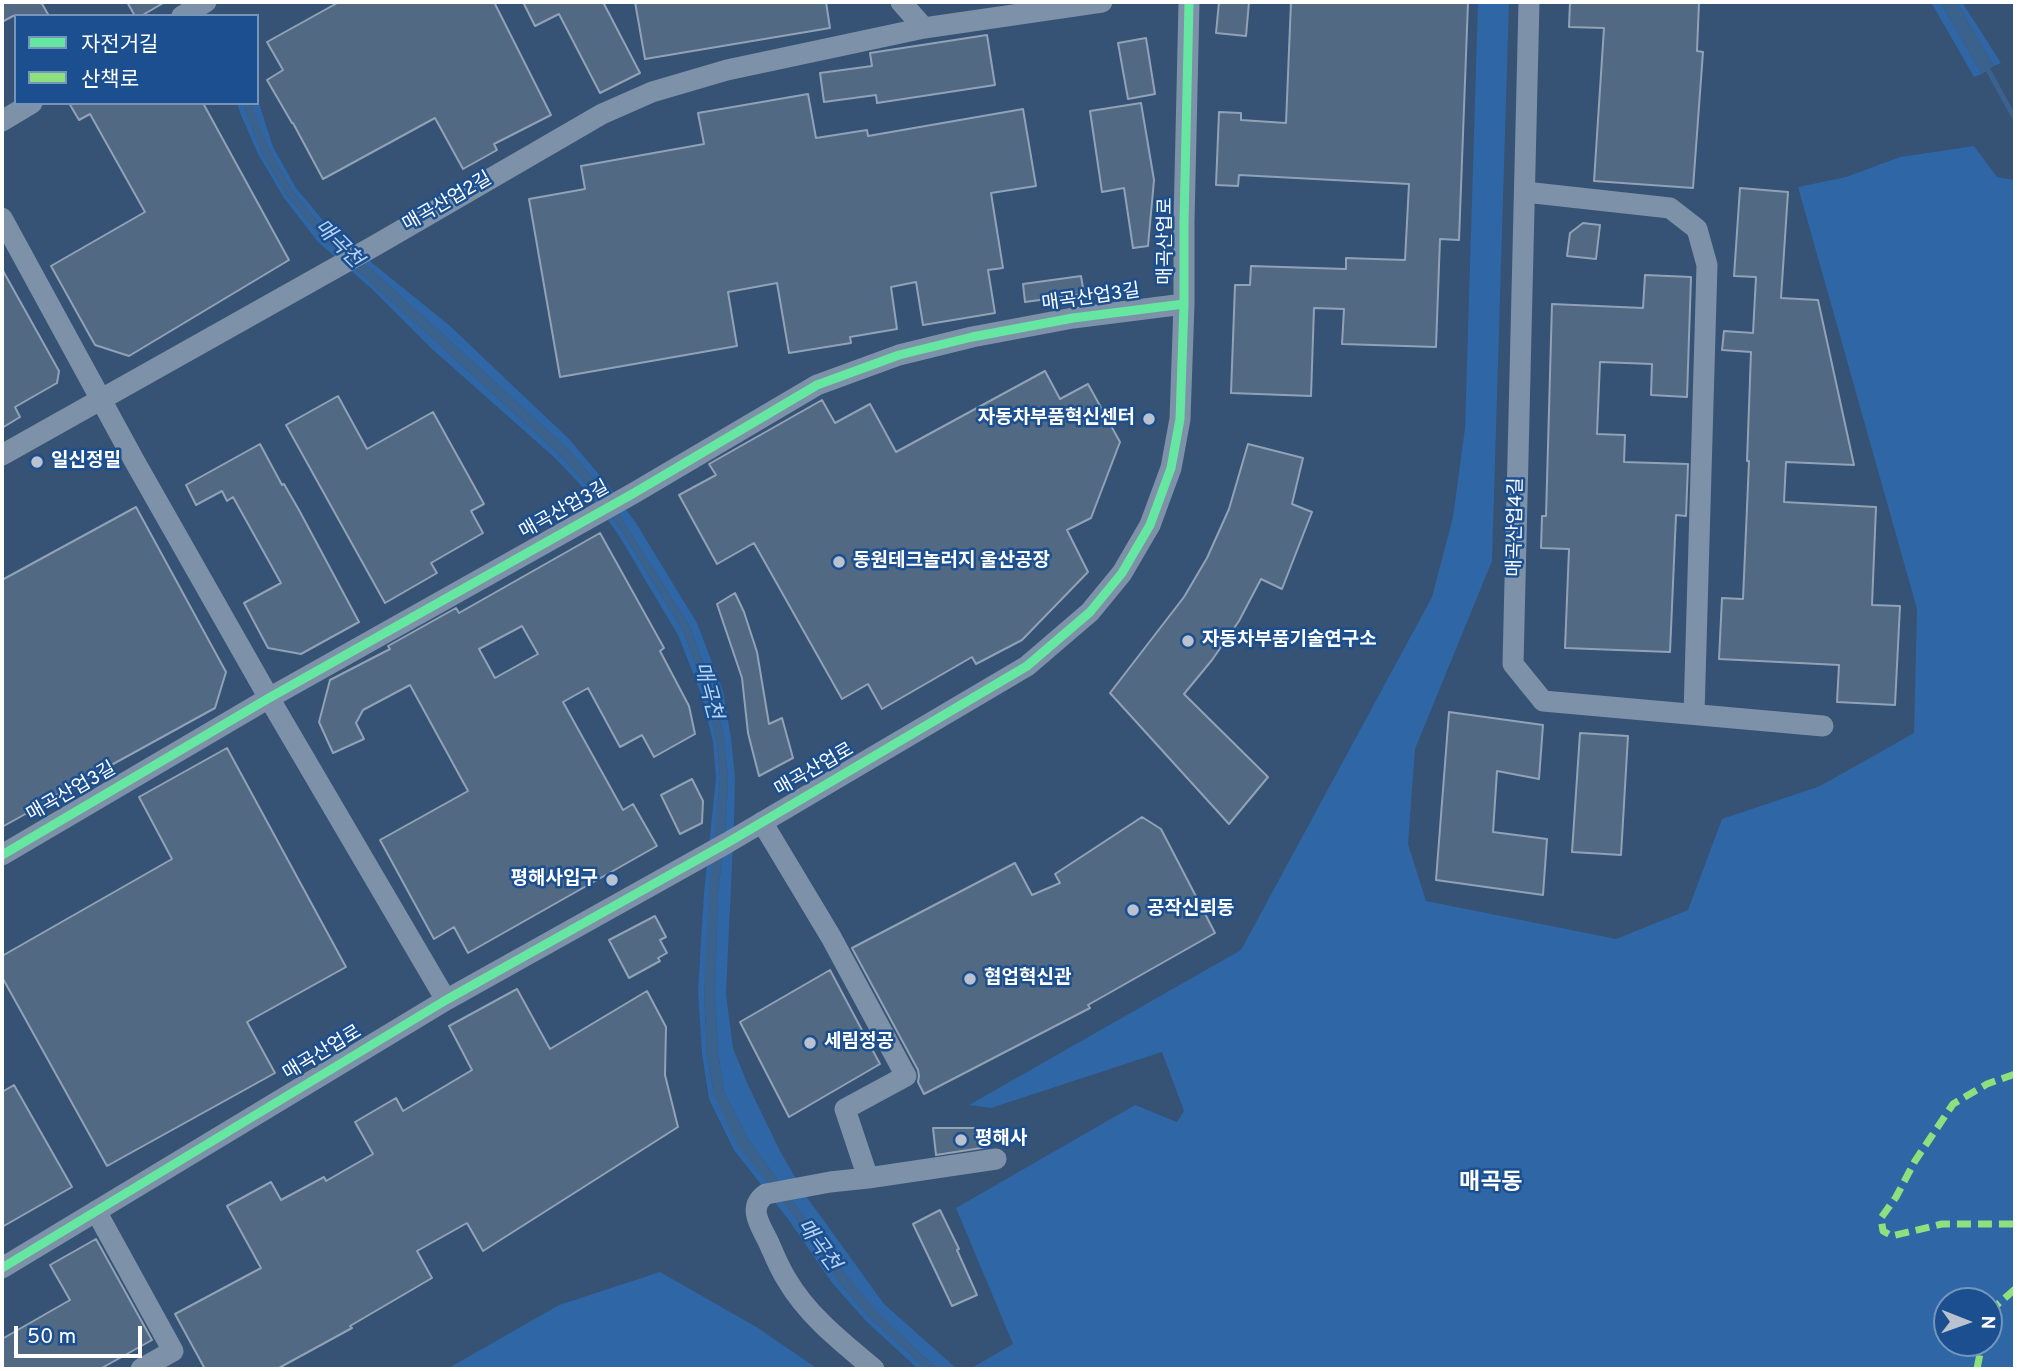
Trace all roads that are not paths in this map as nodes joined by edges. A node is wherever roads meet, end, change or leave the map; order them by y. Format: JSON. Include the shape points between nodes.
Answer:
{"nodes":[{"id":1,"x":206,"y":2,"type":"edge"},
{"id":2,"x":901,"y":2,"type":"edge"},
{"id":3,"x":1102,"y":2,"type":"edge"},
{"id":4,"x":1189,"y":2,"type":"edge"},
{"id":5,"x":1530,"y":2,"type":"edge"},
{"id":6,"x":185,"y":14,"type":"edge"},
{"id":7,"x":924,"y":28,"type":"junction"},
{"id":8,"x":29,"y":105,"type":"edge"},
{"id":9,"x":2,"y":121,"type":"edge"},
{"id":10,"x":1525,"y":192,"type":"junction"},
{"id":11,"x":2,"y":218,"type":"edge"},
{"id":12,"x":1185,"y":304,"type":"junction"},
{"id":13,"x":101,"y":399,"type":"junction"},
{"id":14,"x":2,"y":455,"type":"edge"},
{"id":15,"x":269,"y":698,"type":"junction"},
{"id":16,"x":1693,"y":714,"type":"junction"},
{"id":17,"x":1823,"y":726,"type":"dead end"},
{"id":18,"x":762,"y":822,"type":"junction"},
{"id":19,"x":2,"y":855,"type":"edge"},
{"id":20,"x":446,"y":1000,"type":"junction"},
{"id":21,"x":996,"y":1159,"type":"dead end"},
{"id":22,"x":868,"y":1178,"type":"junction"},
{"id":23,"x":96,"y":1211,"type":"junction"},
{"id":24,"x":2,"y":1268,"type":"edge"},
{"id":25,"x":141,"y":1369,"type":"edge"},
{"id":26,"x":874,"y":1369,"type":"edge"}],
"edges":[{"from":1,"to":6,"type":"street"},
{"from":2,"to":7,"type":"street"},
{"from":3,"to":7,"type":"street","name":"매곡산업2길"},
{"from":4,"to":12,"type":"street","name":"매곡산업로"},
{"from":5,"to":10,"type":"street","name":"매곡산업4길"},
{"from":7,"to":13,"type":"street","name":"매곡산업2길","via":[[727,71],[652,92],[602,114]]},
{"from":8,"to":9,"type":"street"},
{"from":10,"to":16,"type":"street","via":[[1670,208],[1697,229],[1707,265]]},
{"from":10,"to":16,"type":"street","name":"매곡산업4길","via":[[1513,664],[1543,701]]},
{"from":11,"to":13,"type":"street"},
{"from":12,"to":15,"type":"street","name":"매곡산업3길","via":[[1073,318],[940,344],[817,385]]},
{"from":12,"to":18,"type":"street","name":"매곡산업로","via":[[1180,419],[1171,468],[1150,525],[1122,573],[1090,612],[1027,666]]},
{"from":13,"to":14,"type":"street","name":"매곡산업2길"},
{"from":13,"to":15,"type":"street"},
{"from":15,"to":19,"type":"street","name":"매곡산업3길"},
{"from":15,"to":20,"type":"street"},
{"from":16,"to":17,"type":"street","name":"매곡산업4길"},
{"from":18,"to":20,"type":"street","name":"매곡산업로"},
{"from":18,"to":22,"type":"street","via":[[906,1076],[845,1109]]},
{"from":20,"to":23,"type":"street","name":"매곡산업로"},
{"from":21,"to":22,"type":"street"},
{"from":22,"to":26,"type":"street","via":[[766,1194],[755,1206],[787,1280],[820,1321]]},
{"from":23,"to":24,"type":"street","name":"매곡산업로"},
{"from":23,"to":25,"type":"street","via":[[173,1351]]}]}
